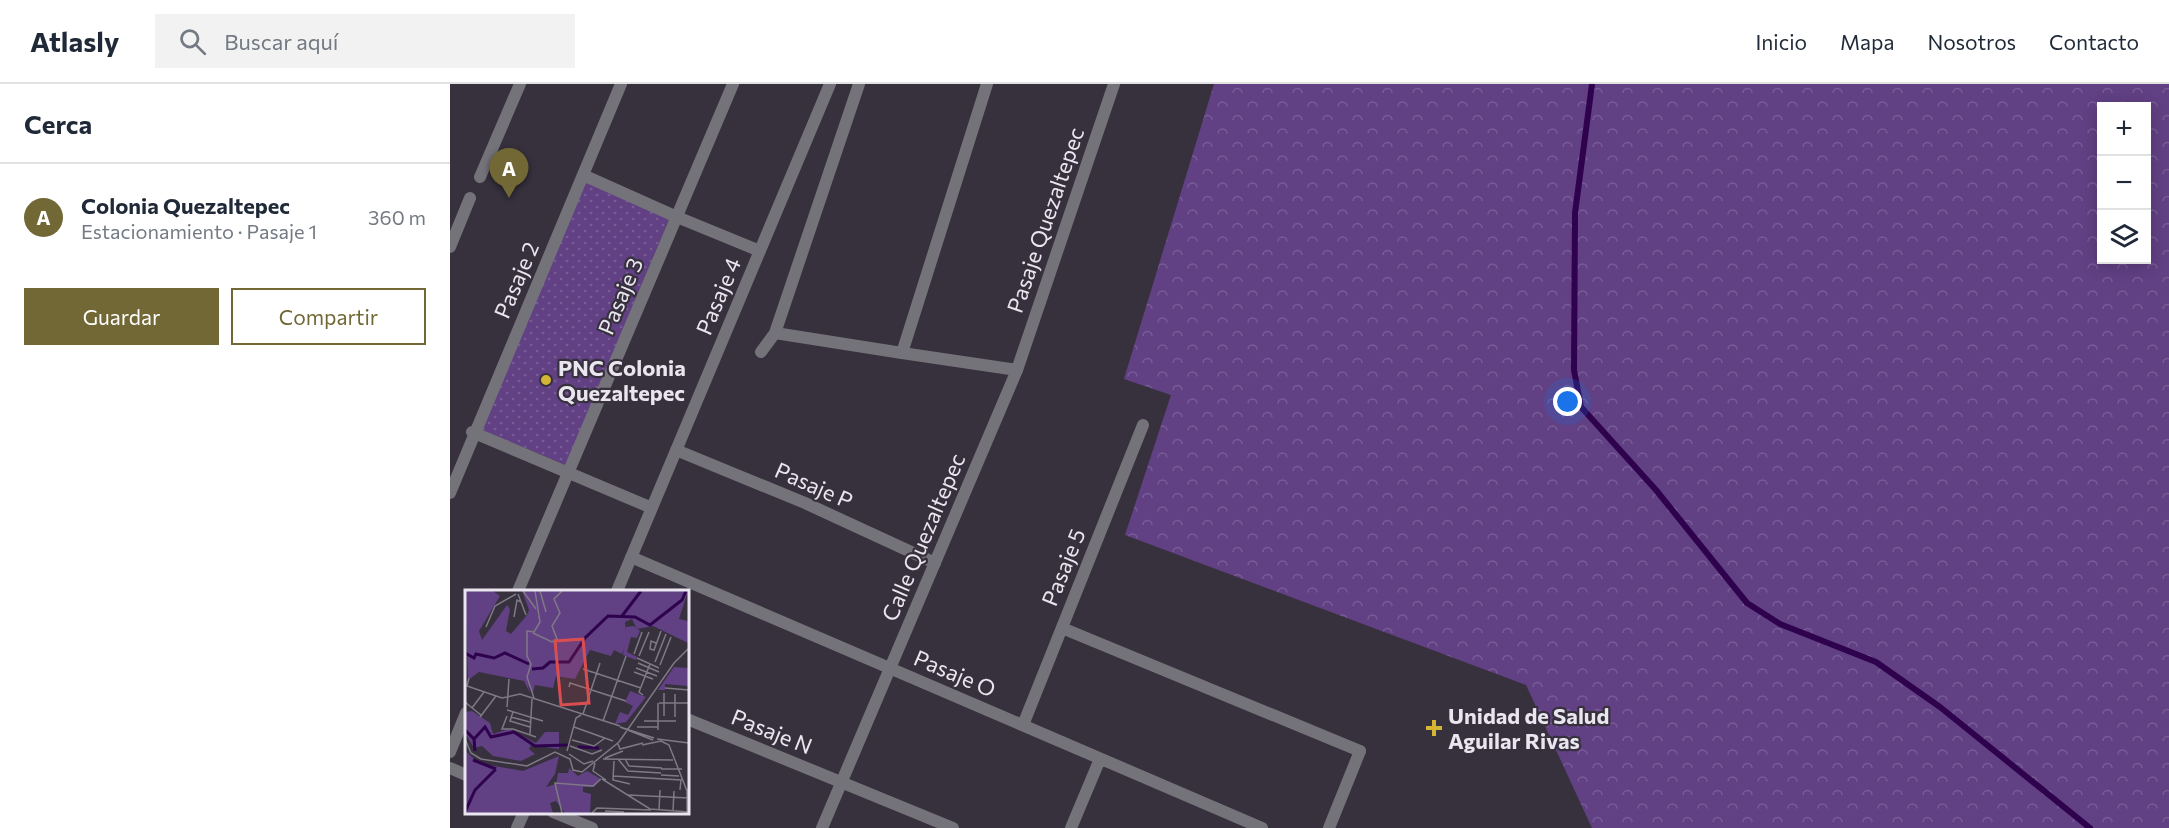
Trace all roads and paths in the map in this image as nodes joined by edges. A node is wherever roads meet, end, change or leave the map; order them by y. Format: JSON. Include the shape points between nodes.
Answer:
{"nodes":[{"id":1,"x":520,"y":84,"type":"edge"},
{"id":2,"x":621,"y":84,"type":"edge"},
{"id":3,"x":733,"y":84,"type":"edge"},
{"id":4,"x":830,"y":84,"type":"edge"},
{"id":5,"x":859,"y":84,"type":"edge"},
{"id":6,"x":987,"y":84,"type":"edge"},
{"id":7,"x":1113,"y":84,"type":"edge"},
{"id":8,"x":583,"y":175,"type":"junction"},
{"id":9,"x":480,"y":177,"type":"dead end"},
{"id":10,"x":470,"y":198,"type":"dead end"},
{"id":11,"x":677,"y":217,"type":"junction"},
{"id":12,"x":450,"y":247,"type":"edge"},
{"id":13,"x":760,"y":251,"type":"junction"},
{"id":14,"x":775,"y":333,"type":"junction"},
{"id":15,"x":761,"y":352,"type":"dead end"},
{"id":16,"x":902,"y":353,"type":"junction"},
{"id":17,"x":1017,"y":370,"type":"junction"},
{"id":18,"x":1143,"y":425,"type":"dead end"},
{"id":19,"x":473,"y":433,"type":"junction"},
{"id":20,"x":676,"y":450,"type":"junction"},
{"id":21,"x":568,"y":473,"type":"junction"},
{"id":22,"x":450,"y":493,"type":"edge"},
{"id":23,"x":651,"y":508,"type":"junction"},
{"id":24,"x":631,"y":557,"type":"junction"},
{"id":25,"x":935,"y":563,"type":"junction"},
{"id":26,"x":518,"y":590,"type":"edge"},
{"id":27,"x":617,"y":590,"type":"edge"},
{"id":28,"x":1062,"y":628,"type":"junction"},
{"id":29,"x":890,"y":668,"type":"junction"},
{"id":30,"x":465,"y":715,"type":"edge"},
{"id":31,"x":688,"y":719,"type":"edge"},
{"id":32,"x":1023,"y":725,"type":"junction"},
{"id":33,"x":450,"y":752,"type":"edge"},
{"id":34,"x":1100,"y":759,"type":"junction"},
{"id":35,"x":450,"y":768,"type":"edge"},
{"id":36,"x":465,"y":775,"type":"edge"},
{"id":37,"x":842,"y":782,"type":"junction"},
{"id":38,"x":524,"y":813,"type":"edge"},
{"id":39,"x":555,"y":813,"type":"edge"},
{"id":40,"x":517,"y":828,"type":"edge"},
{"id":41,"x":592,"y":828,"type":"edge"},
{"id":42,"x":822,"y":828,"type":"edge"},
{"id":43,"x":953,"y":828,"type":"edge"},
{"id":44,"x":1071,"y":828,"type":"edge"},
{"id":45,"x":1262,"y":828,"type":"edge"},
{"id":46,"x":1329,"y":828,"type":"edge"}],
"edges":[{"from":1,"to":9,"type":"street"},
{"from":2,"to":8,"type":"street","name":"Pasaje 2"},
{"from":3,"to":11,"type":"street","name":"Pasaje 3"},
{"from":4,"to":13,"type":"street","name":"Pasaje 4"},
{"from":5,"to":14,"type":"street"},
{"from":6,"to":16,"type":"street"},
{"from":7,"to":17,"type":"street","name":"Pasaje Quezaltepec"},
{"from":8,"to":11,"type":"street"},
{"from":8,"to":19,"type":"street","name":"Pasaje 2"},
{"from":10,"to":12,"type":"street"},
{"from":11,"to":13,"type":"street"},
{"from":11,"to":21,"type":"street","name":"Pasaje 3"},
{"from":13,"to":20,"type":"street","name":"Pasaje 4"},
{"from":14,"to":15,"type":"street"},
{"from":14,"to":16,"type":"street"},
{"from":16,"to":17,"type":"street"},
{"from":17,"to":25,"type":"street","name":"Calle Quezaltepec"},
{"from":18,"to":28,"type":"street","name":"Pasaje 5"},
{"from":19,"to":21,"type":"street"},
{"from":19,"to":22,"type":"street","name":"Pasaje 2"},
{"from":20,"to":23,"type":"street","name":"Pasaje 4"},
{"from":20,"to":25,"type":"street","name":"Pasaje P","via":[[805,503]]},
{"from":21,"to":23,"type":"street"},
{"from":21,"to":26,"type":"street","name":"Pasaje 3"},
{"from":23,"to":24,"type":"street","name":"Pasaje 4"},
{"from":24,"to":27,"type":"street","name":"Pasaje 4"},
{"from":24,"to":29,"type":"street","name":"Pasaje O"},
{"from":25,"to":29,"type":"street","name":"Calle Quezaltepec"},
{"from":28,"to":32,"type":"street","name":"Pasaje 5"},
{"from":28,"to":46,"type":"street","via":[[1360,751]]},
{"from":29,"to":32,"type":"street","name":"Pasaje O"},
{"from":29,"to":37,"type":"street","name":"Calle Quezaltepec"},
{"from":30,"to":33,"type":"street"},
{"from":31,"to":37,"type":"street","name":"Pasaje N"},
{"from":32,"to":34,"type":"street","name":"Pasaje O"},
{"from":34,"to":44,"type":"street"},
{"from":34,"to":45,"type":"street","name":"Pasaje O"},
{"from":35,"to":36,"type":"street"},
{"from":37,"to":42,"type":"street","name":"Calle Quezaltepec"},
{"from":37,"to":43,"type":"street","name":"Pasaje N"},
{"from":38,"to":40,"type":"street"},
{"from":39,"to":41,"type":"street"}]}
